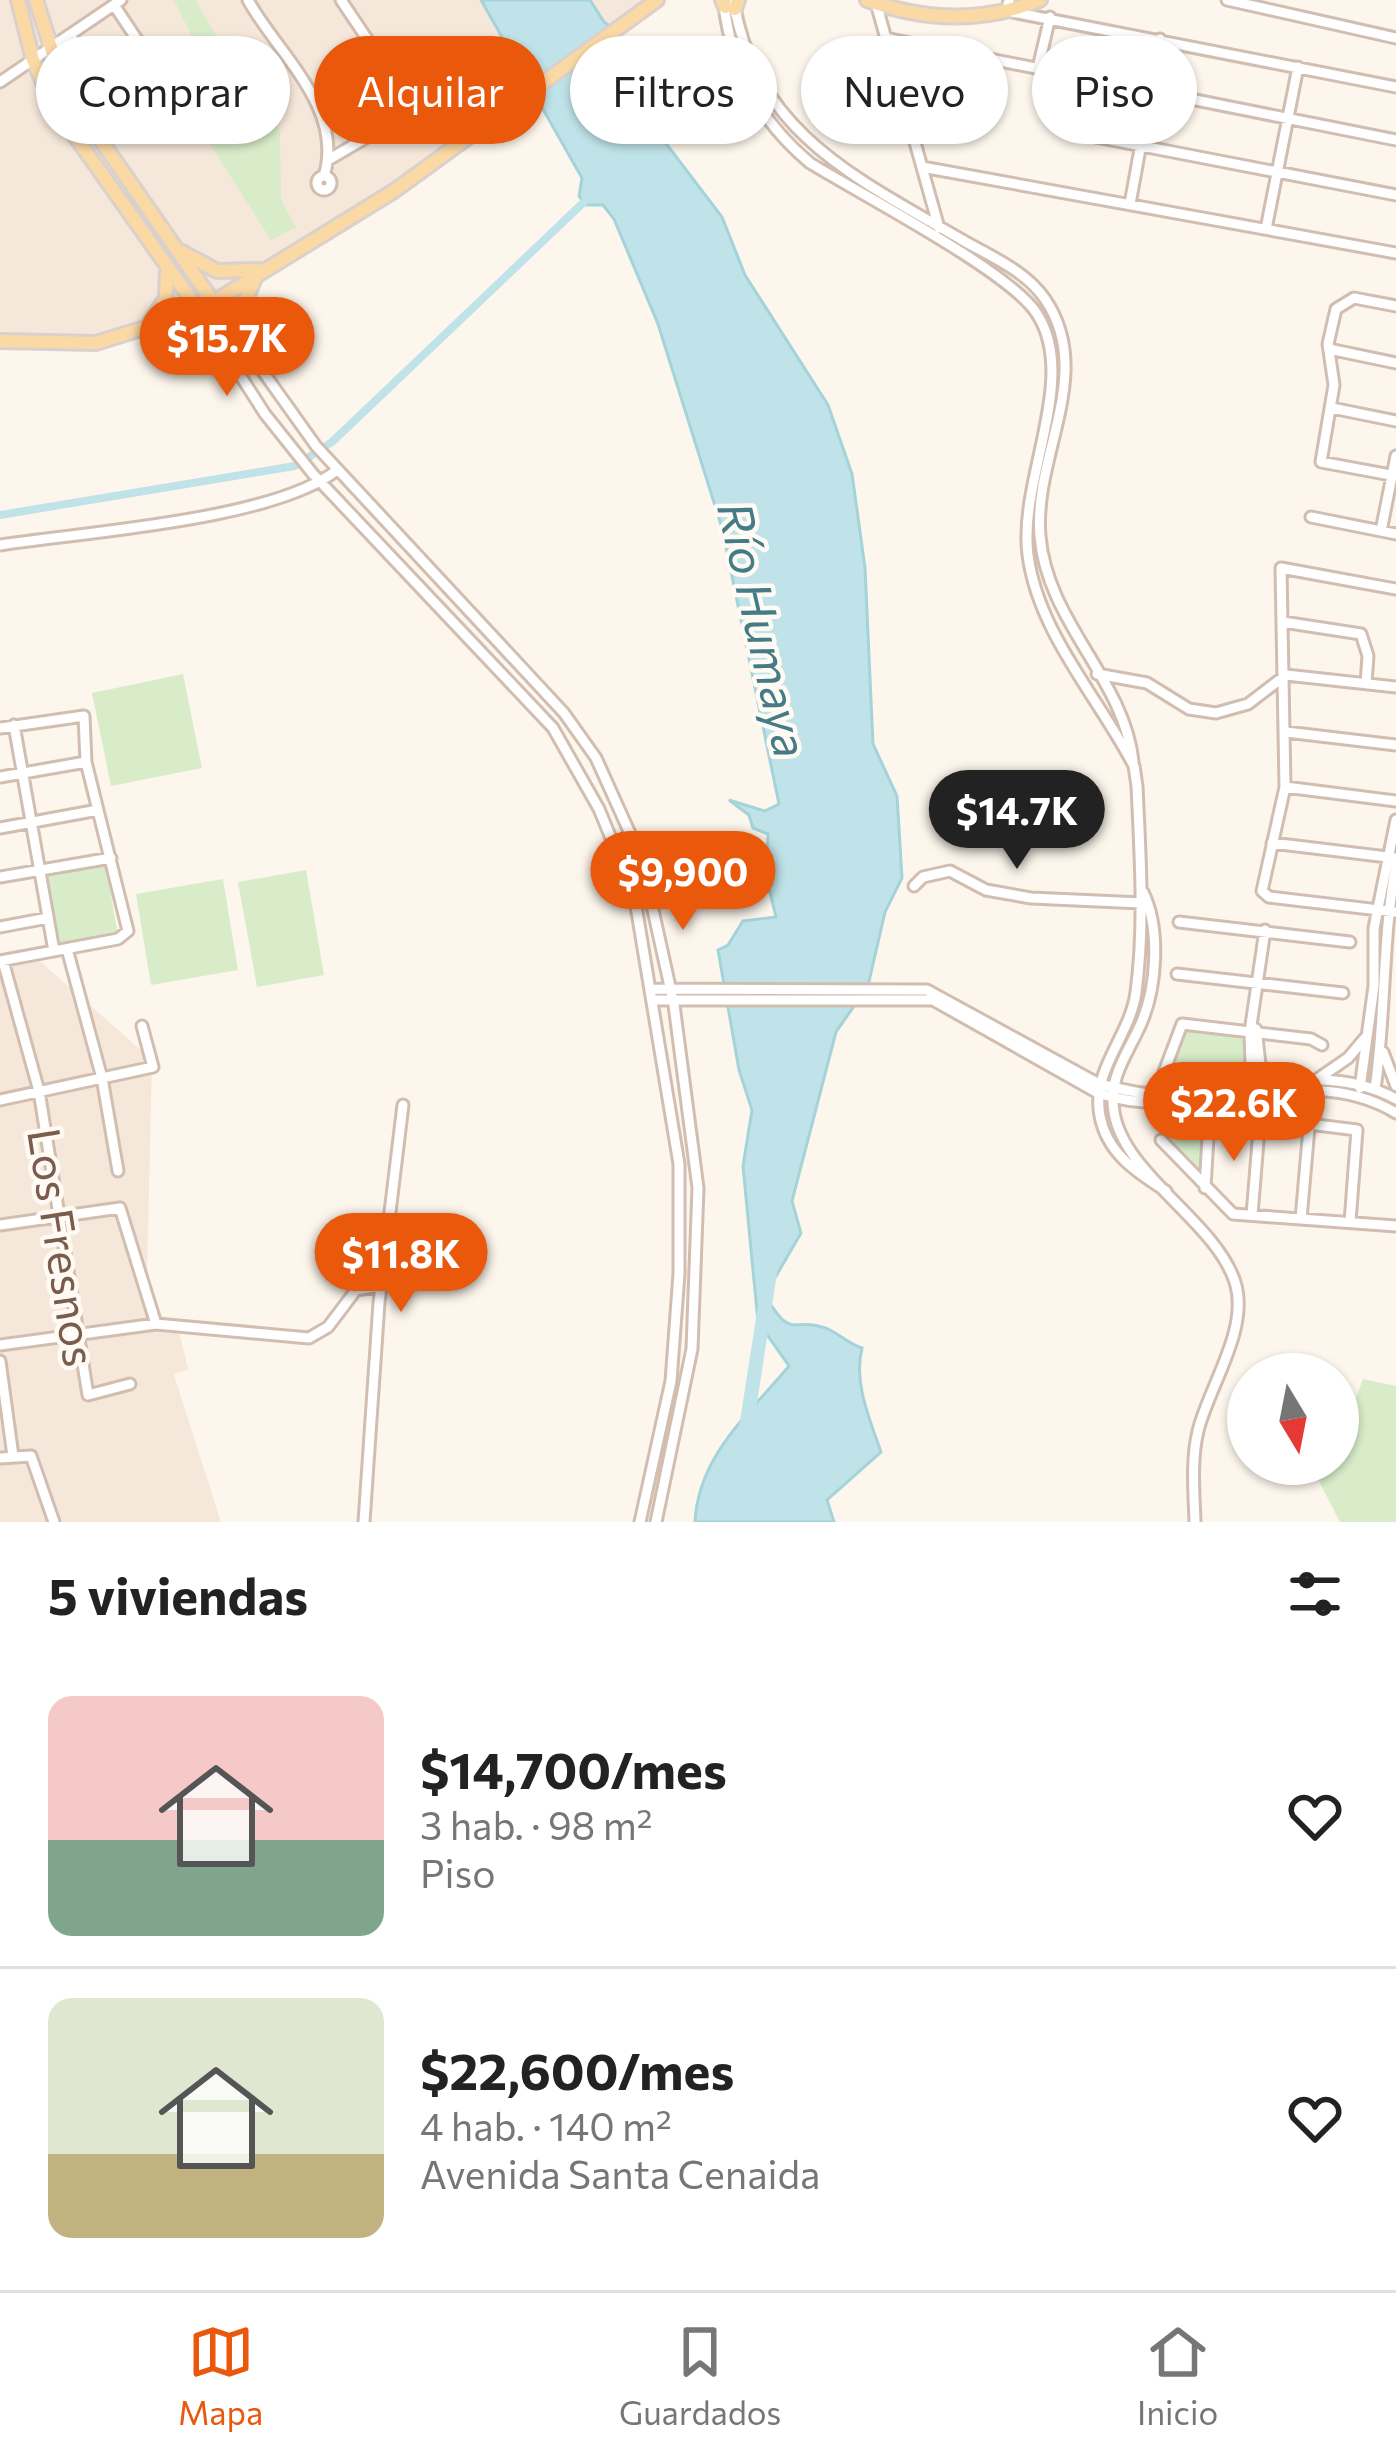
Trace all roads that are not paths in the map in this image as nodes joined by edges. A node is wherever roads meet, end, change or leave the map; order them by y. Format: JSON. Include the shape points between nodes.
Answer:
{"nodes":[{"id":1,"x":18,"y":0,"type":"edge"},
{"id":2,"x":36,"y":0,"type":"edge"},
{"id":3,"x":248,"y":0,"type":"edge"},
{"id":4,"x":341,"y":0,"type":"edge"},
{"id":5,"x":657,"y":0,"type":"edge"},
{"id":6,"x":1038,"y":0,"type":"edge"},
{"id":7,"x":1227,"y":0,"type":"edge"},
{"id":8,"x":118,"y":2,"type":"edge"},
{"id":9,"x":872,"y":2,"type":"edge"},
{"id":10,"x":730,"y":3,"type":"edge"},
{"id":11,"x":640,"y":5,"type":"edge"},
{"id":12,"x":1008,"y":6,"type":"edge"},
{"id":13,"x":1048,"y":16,"type":"junction"},
{"id":14,"x":70,"y":35,"type":"edge"},
{"id":15,"x":46,"y":36,"type":"edge"},
{"id":16,"x":137,"y":36,"type":"edge"},
{"id":17,"x":884,"y":36,"type":"edge"},
{"id":18,"x":1044,"y":36,"type":"edge"},
{"id":19,"x":1145,"y":36,"type":"edge"},
{"id":20,"x":1396,"y":38,"type":"edge"},
{"id":21,"x":1197,"y":47,"type":"edge"},
{"id":22,"x":36,"y":58,"type":"edge"},
{"id":23,"x":33,"y":60,"type":"junction"},
{"id":24,"x":1298,"y":67,"type":"junction"},
{"id":25,"x":0,"y":82,"type":"edge"},
{"id":26,"x":1396,"y":86,"type":"edge"},
{"id":27,"x":1197,"y":100,"type":"edge"},
{"id":28,"x":1288,"y":118,"type":"junction"},
{"id":29,"x":1396,"y":140,"type":"edge"},
{"id":30,"x":103,"y":144,"type":"edge"},
{"id":31,"x":916,"y":144,"type":"edge"},
{"id":32,"x":1130,"y":144,"type":"edge"},
{"id":33,"x":1140,"y":146,"type":"junction"},
{"id":34,"x":328,"y":160,"type":"junction"},
{"id":35,"x":922,"y":166,"type":"junction"},
{"id":36,"x":1277,"y":172,"type":"junction"},
{"id":37,"x":324,"y":176,"type":"dead end"},
{"id":38,"x":1396,"y":195,"type":"edge"},
{"id":39,"x":902,"y":203,"type":"junction"},
{"id":40,"x":1130,"y":205,"type":"junction"},
{"id":41,"x":902,"y":220,"type":"junction"},
{"id":42,"x":938,"y":226,"type":"junction"},
{"id":43,"x":1266,"y":229,"type":"junction"},
{"id":44,"x":943,"y":245,"type":"junction"},
{"id":45,"x":174,"y":248,"type":"junction"},
{"id":46,"x":1396,"y":253,"type":"edge"},
{"id":47,"x":162,"y":260,"type":"junction"},
{"id":48,"x":261,"y":272,"type":"junction"},
{"id":49,"x":211,"y":301,"type":"junction"},
{"id":50,"x":1396,"y":307,"type":"edge"},
{"id":51,"x":196,"y":308,"type":"junction"},
{"id":52,"x":149,"y":327,"type":"junction"},
{"id":53,"x":0,"y":339,"type":"edge"},
{"id":54,"x":242,"y":348,"type":"junction"},
{"id":55,"x":1329,"y":349,"type":"junction"},
{"id":56,"x":1396,"y":363,"type":"edge"},
{"id":57,"x":232,"y":366,"type":"junction"},
{"id":58,"x":1332,"y":408,"type":"junction"},
{"id":59,"x":1396,"y":421,"type":"edge"},
{"id":60,"x":1396,"y":456,"type":"edge"},
{"id":61,"x":334,"y":466,"type":"junction"},
{"id":62,"x":1394,"y":476,"type":"edge"},
{"id":63,"x":317,"y":478,"type":"junction"},
{"id":64,"x":1311,"y":517,"type":"dead end"},
{"id":65,"x":1381,"y":531,"type":"junction"},
{"id":66,"x":1396,"y":534,"type":"edge"},
{"id":67,"x":0,"y":544,"type":"edge"},
{"id":68,"x":1396,"y":589,"type":"edge"},
{"id":69,"x":1283,"y":622,"type":"junction"},
{"id":70,"x":1097,"y":674,"type":"junction"},
{"id":71,"x":1286,"y":675,"type":"junction"},
{"id":72,"x":1133,"y":682,"type":"junction"},
{"id":73,"x":1366,"y":683,"type":"junction"},
{"id":74,"x":1396,"y":687,"type":"edge"},
{"id":75,"x":1116,"y":709,"type":"junction"},
{"id":76,"x":14,"y":725,"type":"junction"},
{"id":77,"x":0,"y":728,"type":"edge"},
{"id":78,"x":1286,"y":733,"type":"junction"},
{"id":79,"x":1396,"y":745,"type":"edge"},
{"id":80,"x":86,"y":762,"type":"junction"},
{"id":81,"x":1134,"y":766,"type":"junction"},
{"id":82,"x":23,"y":773,"type":"junction"},
{"id":83,"x":0,"y":777,"type":"edge"},
{"id":84,"x":1285,"y":787,"type":"junction"},
{"id":85,"x":1396,"y":801,"type":"edge"},
{"id":86,"x":98,"y":810,"type":"junction"},
{"id":87,"x":1396,"y":820,"type":"edge"},
{"id":88,"x":32,"y":822,"type":"junction"},
{"id":89,"x":0,"y":827,"type":"edge"},
{"id":90,"x":1272,"y":843,"type":"junction"},
{"id":91,"x":110,"y":857,"type":"junction"},
{"id":92,"x":1394,"y":860,"type":"edge"},
{"id":93,"x":40,"y":870,"type":"junction"},
{"id":94,"x":0,"y":877,"type":"edge"},
{"id":95,"x":914,"y":886,"type":"dead end"},
{"id":96,"x":1144,"y":903,"type":"junction"},
{"id":97,"x":1387,"y":911,"type":"edge"},
{"id":98,"x":48,"y":918,"type":"junction"},
{"id":99,"x":1179,"y":922,"type":"dead end"},
{"id":100,"x":0,"y":927,"type":"edge"},
{"id":101,"x":1265,"y":930,"type":"junction"},
{"id":102,"x":1391,"y":940,"type":"edge"},
{"id":103,"x":1350,"y":942,"type":"dead end"},
{"id":104,"x":67,"y":949,"type":"junction"},
{"id":105,"x":54,"y":951,"type":"junction"},
{"id":106,"x":2,"y":961,"type":"edge"},
{"id":107,"x":1177,"y":974,"type":"dead end"},
{"id":108,"x":1258,"y":981,"type":"junction"},
{"id":109,"x":1385,"y":989,"type":"edge"},
{"id":110,"x":1343,"y":993,"type":"dead end"},
{"id":111,"x":652,"y":994,"type":"junction"},
{"id":112,"x":677,"y":994,"type":"junction"},
{"id":113,"x":142,"y":1026,"type":"dead end"},
{"id":114,"x":1254,"y":1030,"type":"junction"},
{"id":115,"x":1368,"y":1034,"type":"junction"},
{"id":116,"x":678,"y":1037,"type":"junction"},
{"id":117,"x":659,"y":1041,"type":"junction"},
{"id":118,"x":1381,"y":1044,"type":"junction"},
{"id":119,"x":1322,"y":1045,"type":"dead end"},
{"id":120,"x":1256,"y":1061,"type":"junction"},
{"id":121,"x":1164,"y":1072,"type":"dead end"},
{"id":122,"x":102,"y":1078,"type":"junction"},
{"id":123,"x":1319,"y":1078,"type":"junction"},
{"id":124,"x":1274,"y":1082,"type":"junction"},
{"id":125,"x":1396,"y":1086,"type":"edge"},
{"id":126,"x":1236,"y":1087,"type":"junction"},
{"id":127,"x":1099,"y":1089,"type":"junction"},
{"id":128,"x":1360,"y":1089,"type":"junction"},
{"id":129,"x":39,"y":1091,"type":"junction"},
{"id":130,"x":1113,"y":1093,"type":"junction"},
{"id":131,"x":1278,"y":1094,"type":"junction"},
{"id":132,"x":1374,"y":1094,"type":"junction"},
{"id":133,"x":1396,"y":1099,"type":"edge"},
{"id":134,"x":0,"y":1100,"type":"edge"},
{"id":135,"x":1204,"y":1100,"type":"junction"},
{"id":136,"x":403,"y":1105,"type":"dead end"},
{"id":137,"x":1311,"y":1105,"type":"dead end"},
{"id":138,"x":1396,"y":1113,"type":"edge"},
{"id":139,"x":1260,"y":1117,"type":"dead end"},
{"id":140,"x":1309,"y":1124,"type":"junction"},
{"id":141,"x":1161,"y":1140,"type":"dead end"},
{"id":142,"x":118,"y":1171,"type":"dead end"},
{"id":143,"x":1205,"y":1188,"type":"junction"},
{"id":144,"x":1166,"y":1191,"type":"junction"},
{"id":145,"x":1252,"y":1215,"type":"junction"},
{"id":146,"x":62,"y":1216,"type":"junction"},
{"id":147,"x":1300,"y":1219,"type":"junction"},
{"id":148,"x":1350,"y":1222,"type":"junction"},
{"id":149,"x":0,"y":1226,"type":"edge"},
{"id":150,"x":1396,"y":1226,"type":"edge"},
{"id":151,"x":381,"y":1286,"type":"junction"},
{"id":152,"x":156,"y":1324,"type":"junction"},
{"id":153,"x":675,"y":1328,"type":"junction"},
{"id":154,"x":693,"y":1329,"type":"junction"},
{"id":155,"x":79,"y":1335,"type":"junction"},
{"id":156,"x":0,"y":1345,"type":"edge"},
{"id":157,"x":0,"y":1360,"type":"edge"},
{"id":158,"x":130,"y":1384,"type":"dead end"},
{"id":159,"x":14,"y":1456,"type":"junction"},
{"id":160,"x":0,"y":1458,"type":"edge"},
{"id":161,"x":54,"y":1522,"type":"edge"},
{"id":162,"x":364,"y":1522,"type":"edge"},
{"id":163,"x":640,"y":1522,"type":"edge"},
{"id":164,"x":656,"y":1522,"type":"edge"},
{"id":165,"x":1195,"y":1522,"type":"edge"}],
"edges":[{"from":1,"to":23,"type":"main road"},
{"from":2,"to":15,"type":"main road"},
{"from":3,"to":34,"type":"street","via":[[311,91]]},
{"from":4,"to":34,"type":"street","via":[[406,97],[402,113]]},
{"from":5,"to":11,"type":"main road"},
{"from":6,"to":12,"type":"main road"},
{"from":6,"to":13,"type":"street"},
{"from":7,"to":20,"type":"street"},
{"from":8,"to":14,"type":"street"},
{"from":8,"to":16,"type":"street"},
{"from":9,"to":12,"type":"main road","via":[[938,17]]},
{"from":9,"to":17,"type":"street"},
{"from":10,"to":39,"type":"street","via":[[758,79],[788,123]]},
{"from":10,"to":41,"type":"street","via":[[740,71],[769,124],[810,163]]},
{"from":11,"to":48,"type":"main road","via":[[394,191]]},
{"from":12,"to":13,"type":"street"},
{"from":13,"to":18,"type":"street"},
{"from":13,"to":19,"type":"street"},
{"from":21,"to":24,"type":"street"},
{"from":22,"to":23,"type":"street"},
{"from":23,"to":25,"type":"street"},
{"from":23,"to":47,"type":"main road","via":[[60,117]]},
{"from":24,"to":26,"type":"street"},
{"from":24,"to":28,"type":"street"},
{"from":27,"to":28,"type":"street"},
{"from":28,"to":29,"type":"street"},
{"from":28,"to":36,"type":"street"},
{"from":30,"to":45,"type":"main road"},
{"from":31,"to":35,"type":"street"},
{"from":32,"to":33,"type":"street"},
{"from":33,"to":36,"type":"street"},
{"from":33,"to":40,"type":"street"},
{"from":34,"to":37,"type":"street"},
{"from":35,"to":40,"type":"street"},
{"from":35,"to":42,"type":"street"},
{"from":36,"to":38,"type":"street"},
{"from":36,"to":43,"type":"street"},
{"from":39,"to":41,"type":"street"},
{"from":39,"to":42,"type":"street"},
{"from":40,"to":43,"type":"street"},
{"from":41,"to":44,"type":"street"},
{"from":42,"to":44,"type":"street"},
{"from":42,"to":70,"type":"street","via":[[1030,282],[1060,327],[1065,386],[1040,533],[1054,599]]},
{"from":43,"to":46,"type":"street"},
{"from":44,"to":81,"type":"street","via":[[1008,283],[1044,326],[1052,372],[1027,500],[1032,577]]},
{"from":45,"to":48,"type":"main road","via":[[218,271]]},
{"from":45,"to":49,"type":"main road"},
{"from":47,"to":51,"type":"main road"},
{"from":47,"to":52,"type":"main road","via":[[168,292]]},
{"from":48,"to":49,"type":"main road"},
{"from":48,"to":54,"type":"main road","via":[[239,315]]},
{"from":49,"to":51,"type":"main road"},
{"from":49,"to":54,"type":"street"},
{"from":50,"to":55,"type":"street","via":[[1354,298],[1336,309]]},
{"from":51,"to":52,"type":"main road"},
{"from":51,"to":57,"type":"street"},
{"from":52,"to":53,"type":"main road","via":[[85,344]]},
{"from":52,"to":57,"type":"main road"},
{"from":54,"to":61,"type":"street"},
{"from":55,"to":56,"type":"street"},
{"from":55,"to":58,"type":"street"},
{"from":57,"to":63,"type":"street"},
{"from":58,"to":59,"type":"street"},
{"from":58,"to":62,"type":"street","via":[[1321,462]]},
{"from":60,"to":62,"type":"street"},
{"from":61,"to":63,"type":"street"},
{"from":61,"to":112,"type":"street","via":[[530,672],[596,758],[642,860]]},
{"from":62,"to":65,"type":"street"},
{"from":63,"to":67,"type":"street","via":[[239,506]]},
{"from":63,"to":111,"type":"street","via":[[553,728],[634,894]]},
{"from":64,"to":65,"type":"street"},
{"from":65,"to":66,"type":"street"},
{"from":68,"to":69,"type":"street","via":[[1281,568]]},
{"from":69,"to":71,"type":"street"},
{"from":69,"to":73,"type":"street","via":[[1361,634]]},
{"from":70,"to":72,"type":"street"},
{"from":70,"to":75,"type":"street"},
{"from":71,"to":72,"type":"street","via":[[1249,704],[1216,712],[1189,710]]},
{"from":71,"to":73,"type":"street"},
{"from":71,"to":78,"type":"street"},
{"from":72,"to":75,"type":"street"},
{"from":73,"to":74,"type":"street"},
{"from":75,"to":81,"type":"street"},
{"from":76,"to":77,"type":"street"},
{"from":76,"to":80,"type":"street","via":[[80,713]]},
{"from":76,"to":82,"type":"street"},
{"from":78,"to":79,"type":"street"},
{"from":78,"to":84,"type":"street"},
{"from":80,"to":82,"type":"street"},
{"from":80,"to":86,"type":"street"},
{"from":81,"to":96,"type":"street"},
{"from":82,"to":83,"type":"street"},
{"from":82,"to":88,"type":"street"},
{"from":84,"to":85,"type":"street"},
{"from":84,"to":90,"type":"street"},
{"from":86,"to":88,"type":"street"},
{"from":86,"to":91,"type":"street"},
{"from":87,"to":92,"type":"street"},
{"from":88,"to":89,"type":"street"},
{"from":88,"to":93,"type":"street"},
{"from":90,"to":92,"type":"street"},
{"from":90,"to":97,"type":"street","via":[[1262,891],[1269,897]]},
{"from":91,"to":93,"type":"street"},
{"from":91,"to":104,"type":"street","via":[[127,927],[118,939]]},
{"from":92,"to":97,"type":"street"},
{"from":93,"to":94,"type":"street"},
{"from":93,"to":98,"type":"street"},
{"from":95,"to":96,"type":"street","via":[[950,871],[986,890],[1031,898]]},
{"from":96,"to":127,"type":"street","via":[[1134,1001]]},
{"from":96,"to":130,"type":"street","via":[[1153,951],[1147,1005]]},
{"from":97,"to":102,"type":"street"},
{"from":97,"to":109,"type":"street"},
{"from":98,"to":100,"type":"street"},
{"from":98,"to":105,"type":"street"},
{"from":99,"to":101,"type":"street"},
{"from":101,"to":103,"type":"street"},
{"from":101,"to":108,"type":"street"},
{"from":102,"to":109,"type":"street"},
{"from":104,"to":105,"type":"street"},
{"from":104,"to":122,"type":"street"},
{"from":105,"to":106,"type":"street"},
{"from":106,"to":129,"type":"street","name":"Los Fresnos"},
{"from":107,"to":108,"type":"street"},
{"from":108,"to":110,"type":"street"},
{"from":108,"to":114,"type":"street"},
{"from":109,"to":115,"type":"street"},
{"from":109,"to":118,"type":"street"},
{"from":111,"to":112,"type":"street"},
{"from":111,"to":117,"type":"street"},
{"from":112,"to":116,"type":"street"},
{"from":112,"to":127,"type":"street","via":[[933,1000]]},
{"from":113,"to":122,"type":"street","via":[[153,1066]]},
{"from":114,"to":119,"type":"street"},
{"from":114,"to":120,"type":"street"},
{"from":114,"to":121,"type":"street","via":[[1178,1025]]},
{"from":115,"to":123,"type":"street"},
{"from":115,"to":128,"type":"street"},
{"from":116,"to":117,"type":"street"},
{"from":116,"to":154,"type":"street","via":[[698,1187]]},
{"from":117,"to":153,"type":"street","via":[[679,1164]]},
{"from":118,"to":125,"type":"street"},
{"from":118,"to":132,"type":"street"},
{"from":120,"to":124,"type":"street"},
{"from":120,"to":126,"type":"street"},
{"from":122,"to":129,"type":"street"},
{"from":122,"to":142,"type":"street"},
{"from":123,"to":124,"type":"street"},
{"from":123,"to":128,"type":"street"},
{"from":124,"to":126,"type":"street"},
{"from":124,"to":131,"type":"street"},
{"from":126,"to":135,"type":"street"},
{"from":127,"to":130,"type":"street"},
{"from":127,"to":144,"type":"street","via":[[1108,1140]]},
{"from":128,"to":131,"type":"street"},
{"from":128,"to":132,"type":"street"},
{"from":129,"to":134,"type":"street"},
{"from":129,"to":146,"type":"street","name":"Los Fresnos"},
{"from":130,"to":135,"type":"street","via":[[1159,1107]]},
{"from":130,"to":144,"type":"street","via":[[1120,1132]]},
{"from":131,"to":135,"type":"street"},
{"from":132,"to":133,"type":"street"},
{"from":132,"to":138,"type":"street"},
{"from":135,"to":143,"type":"street"},
{"from":136,"to":151,"type":"street"},
{"from":137,"to":140,"type":"street"},
{"from":139,"to":145,"type":"street"},
{"from":140,"to":147,"type":"street"},
{"from":140,"to":148,"type":"street","via":[[1357,1130]]},
{"from":141,"to":143,"type":"street"},
{"from":143,"to":145,"type":"street","via":[[1228,1211]]},
{"from":144,"to":165,"type":"street","via":[[1225,1262],[1238,1294],[1196,1440]]},
{"from":145,"to":147,"type":"street"},
{"from":146,"to":149,"type":"street"},
{"from":146,"to":152,"type":"street","via":[[114,1206],[123,1212]]},
{"from":146,"to":155,"type":"street","name":"Los Fresnos"},
{"from":147,"to":148,"type":"street"},
{"from":148,"to":150,"type":"street"},
{"from":151,"to":152,"type":"street","via":[[356,1289],[328,1327],[309,1338]]},
{"from":151,"to":162,"type":"street"},
{"from":152,"to":155,"type":"street"},
{"from":153,"to":154,"type":"street"},
{"from":153,"to":163,"type":"street"},
{"from":154,"to":164,"type":"street"},
{"from":155,"to":156,"type":"street"},
{"from":155,"to":158,"type":"street","name":"Los Fresnos","via":[[88,1396]]},
{"from":157,"to":159,"type":"street"},
{"from":159,"to":160,"type":"street"},
{"from":159,"to":161,"type":"street","via":[[28,1455]]}]}
